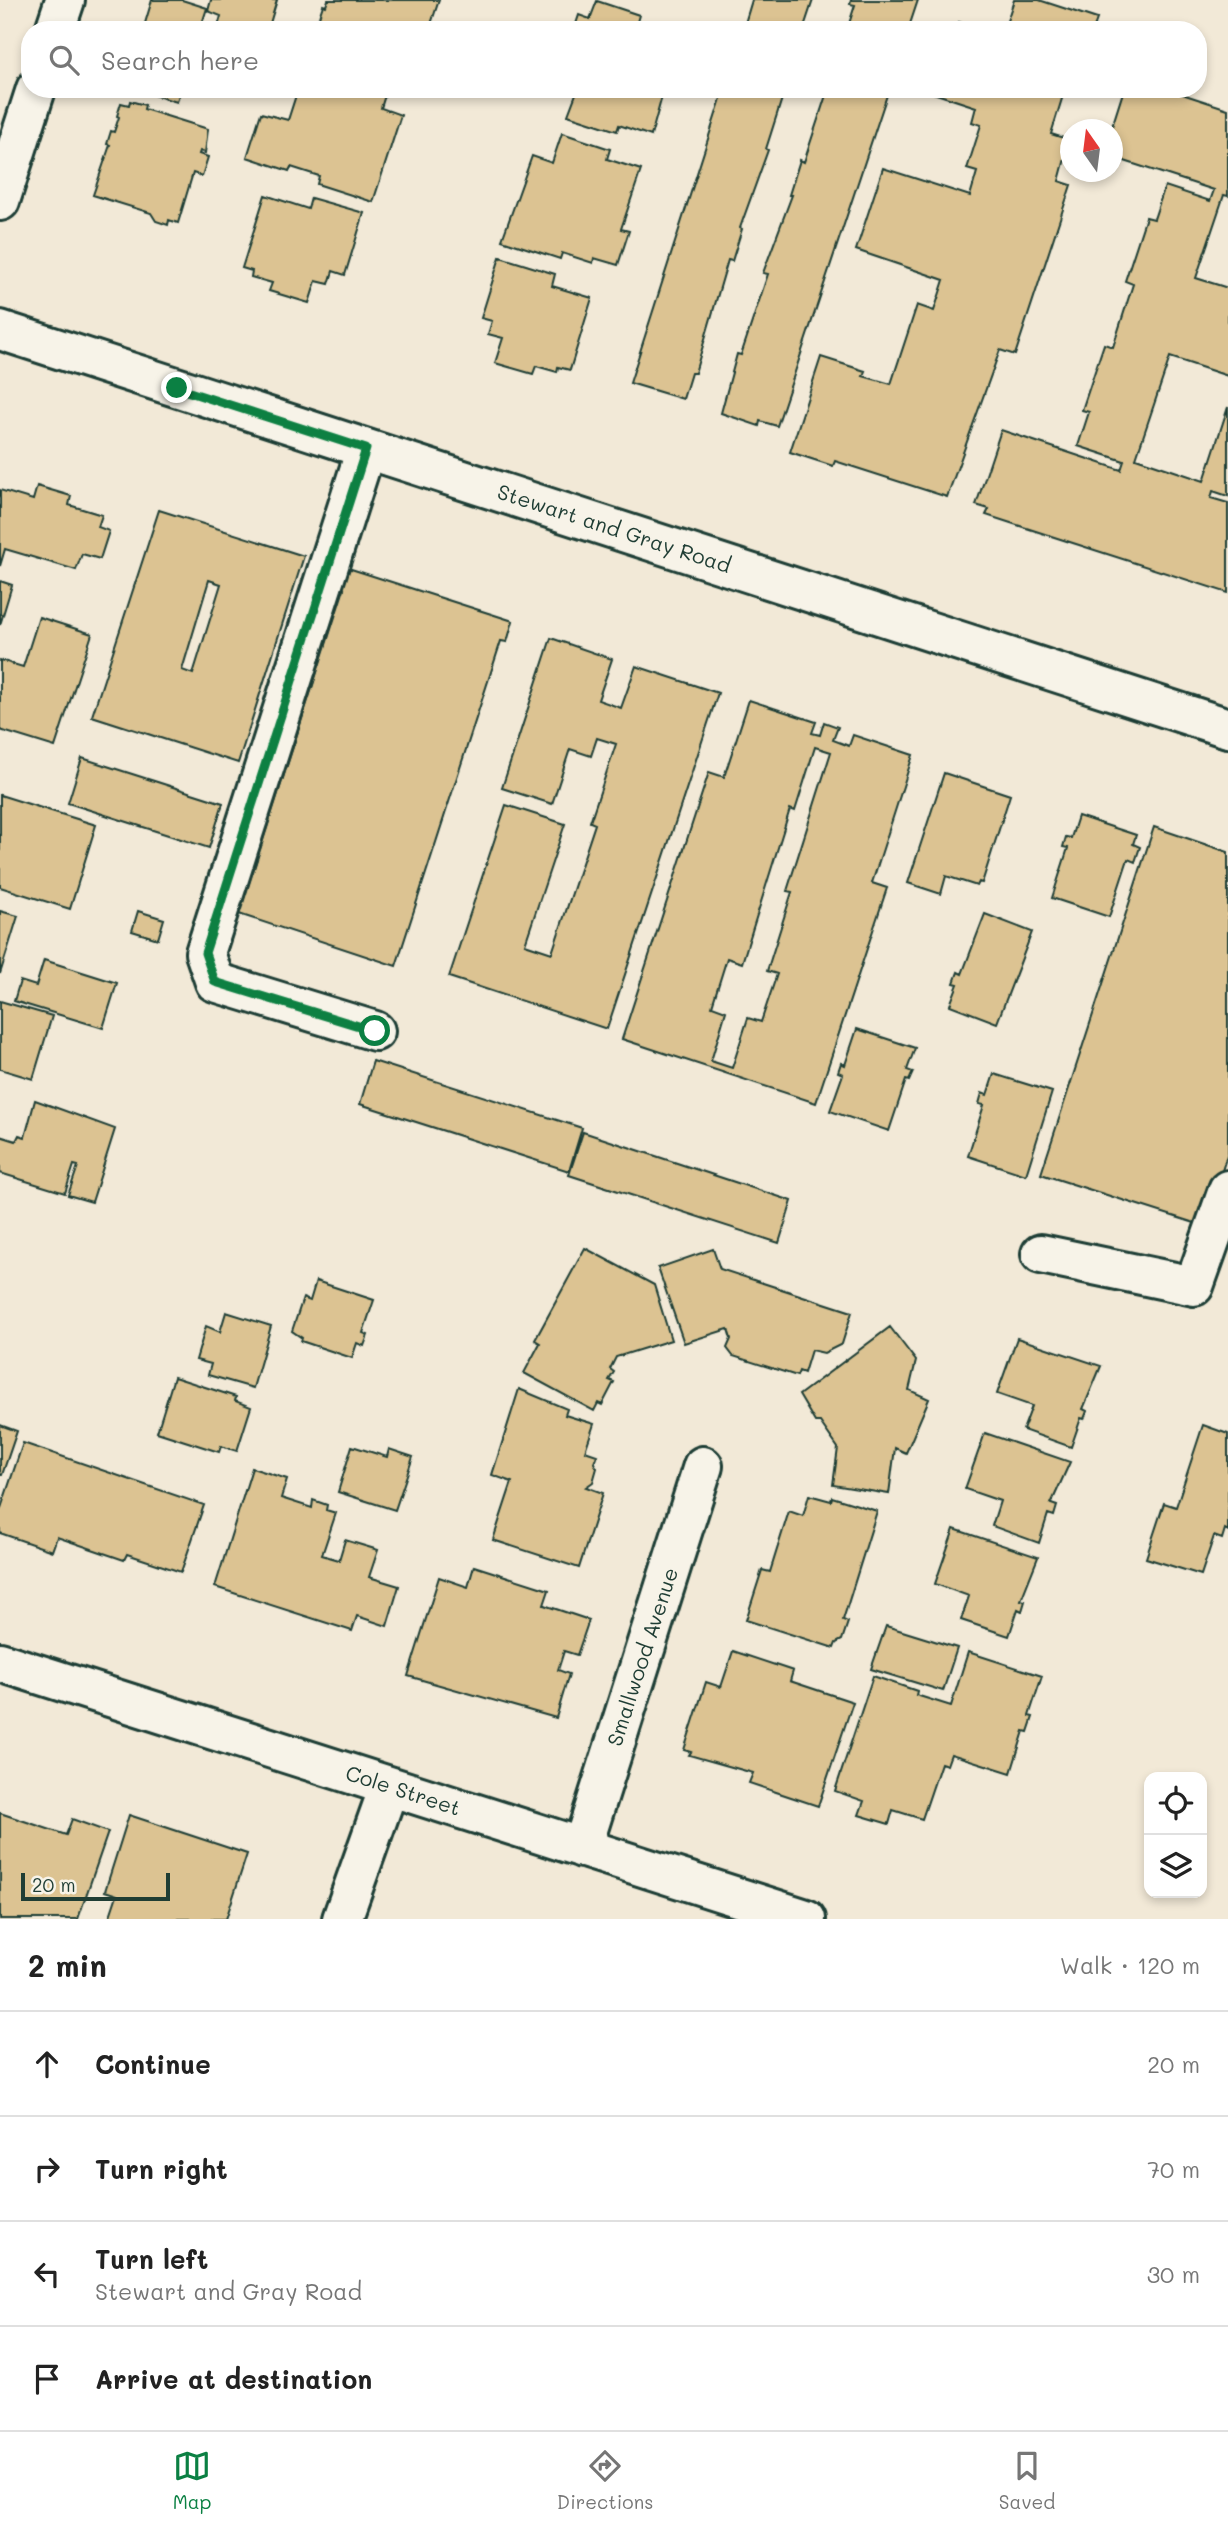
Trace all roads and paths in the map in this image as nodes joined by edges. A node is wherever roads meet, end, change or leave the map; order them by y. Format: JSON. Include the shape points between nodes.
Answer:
{"nodes":[{"id":1,"x":65,"y":0,"type":"edge"},
{"id":2,"x":58,"y":21,"type":"edge"},
{"id":3,"x":33,"y":98,"type":"edge"},
{"id":4,"x":0,"y":201,"type":"edge"},
{"id":5,"x":0,"y":330,"type":"edge"},
{"id":6,"x":366,"y":449,"type":"junction"},
{"id":7,"x":1228,"y":728,"type":"edge"},
{"id":8,"x":375,"y":1031,"type":"dead end"},
{"id":9,"x":1228,"y":1190,"type":"edge"},
{"id":10,"x":1041,"y":1254,"type":"dead end"},
{"id":11,"x":703,"y":1466,"type":"dead end"},
{"id":12,"x":0,"y":1662,"type":"edge"},
{"id":13,"x":389,"y":1787,"type":"junction"},
{"id":14,"x":582,"y":1848,"type":"junction"},
{"id":15,"x":342,"y":1919,"type":"edge"},
{"id":16,"x":806,"y":1919,"type":"edge"}],
"edges":[{"from":1,"to":2,"type":"street"},
{"from":3,"to":4,"type":"street"},
{"from":5,"to":6,"type":"street","name":"Stewart and Gray Road"},
{"from":6,"to":7,"type":"street","name":"Stewart and Gray Road"},
{"from":6,"to":8,"type":"street","via":[[205,953],[215,982]]},
{"from":9,"to":10,"type":"street","via":[[1194,1286]]},
{"from":11,"to":14,"type":"street","name":"Smallwood Avenue"},
{"from":12,"to":13,"type":"street","name":"Cole Street"},
{"from":13,"to":14,"type":"street","name":"Cole Street"},
{"from":13,"to":15,"type":"street"},
{"from":14,"to":16,"type":"street","name":"Cole Street"}]}
